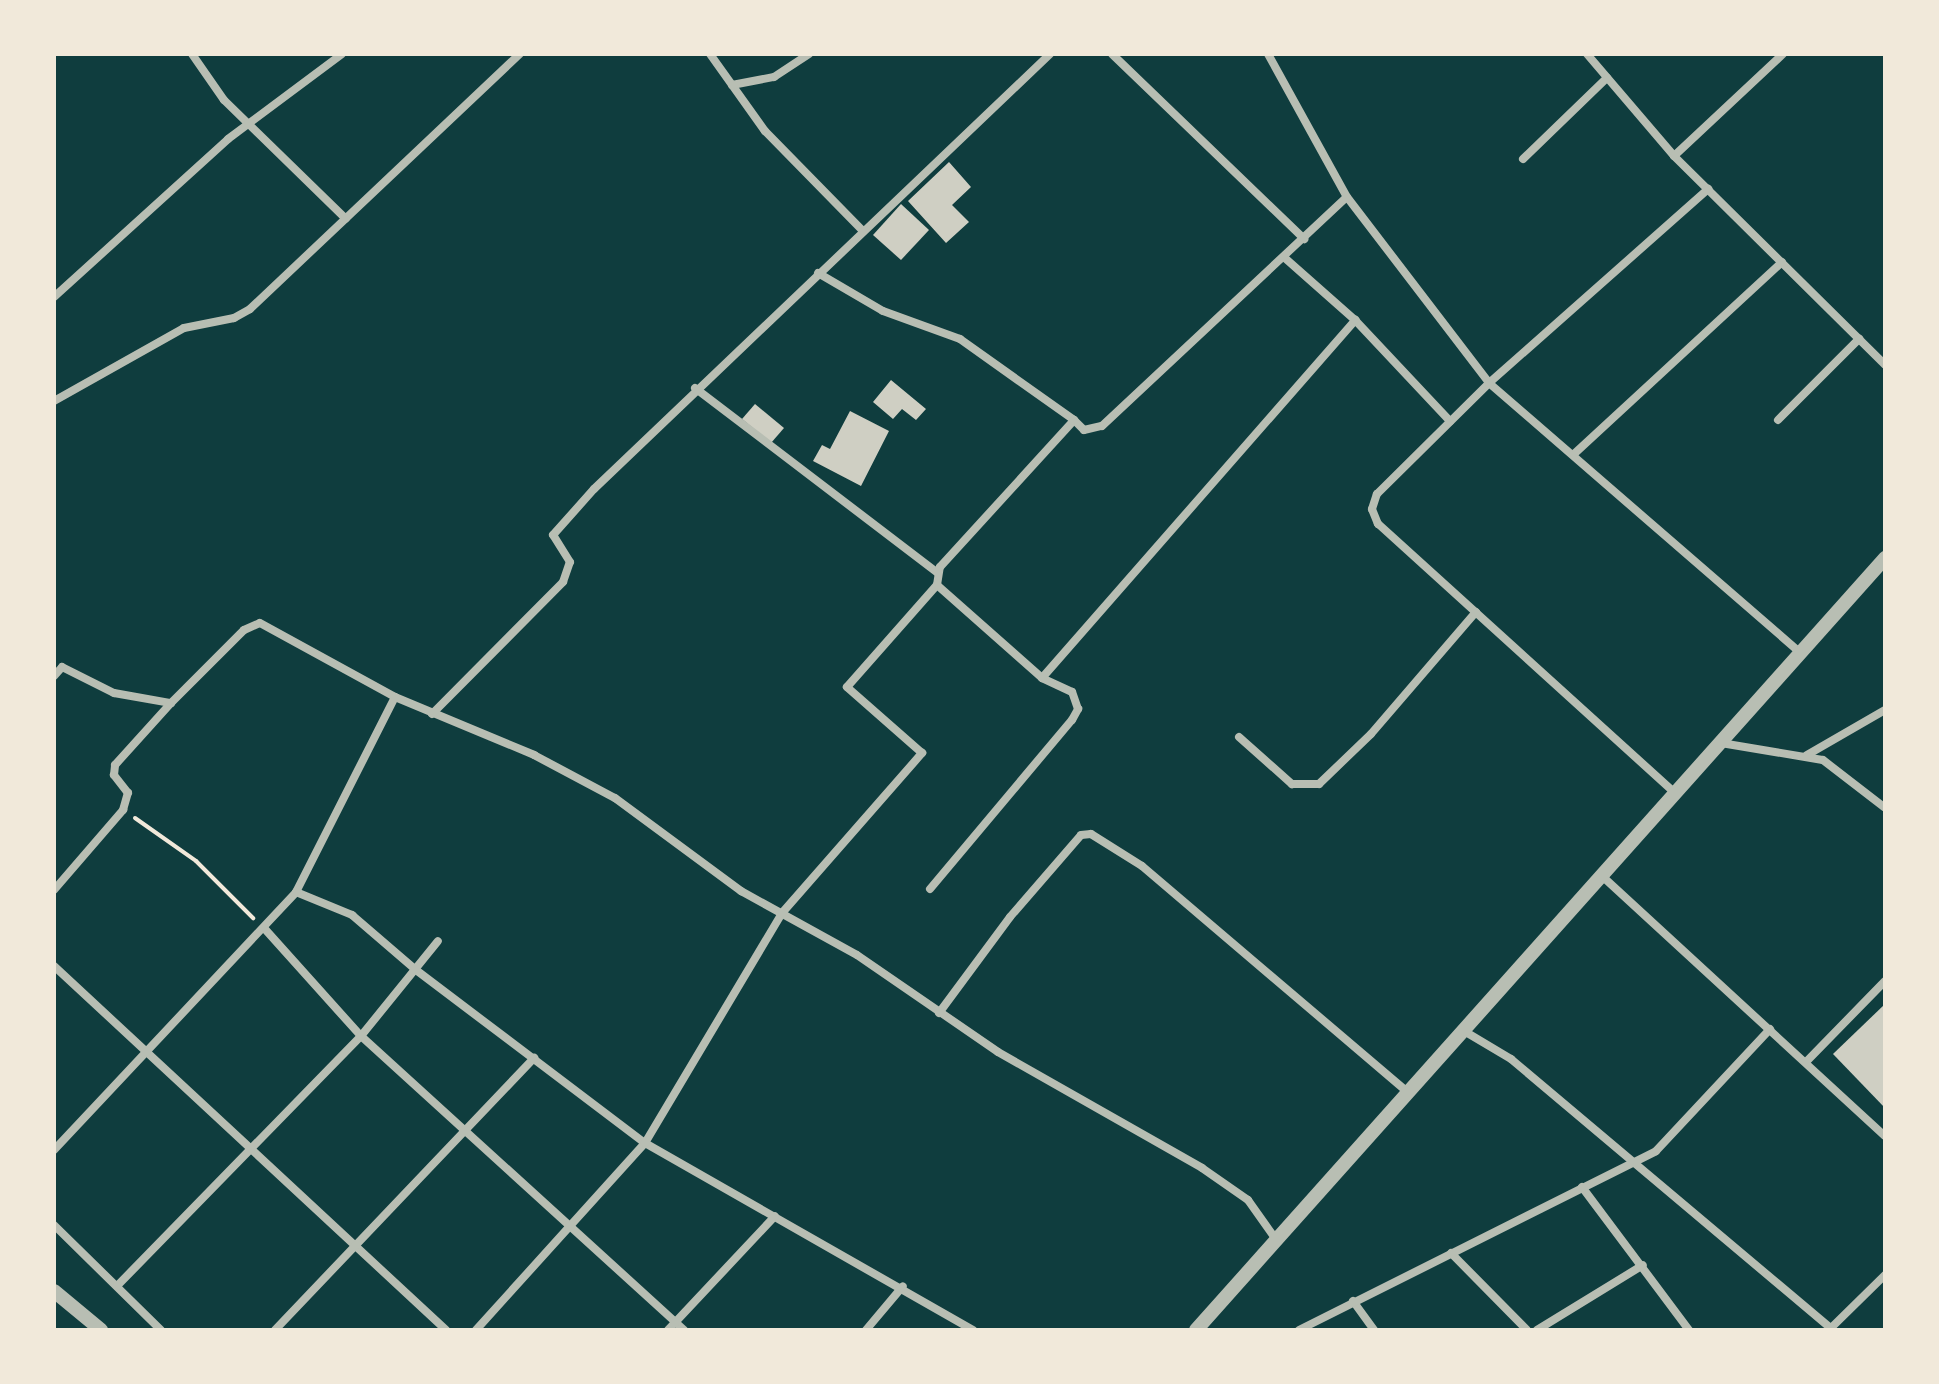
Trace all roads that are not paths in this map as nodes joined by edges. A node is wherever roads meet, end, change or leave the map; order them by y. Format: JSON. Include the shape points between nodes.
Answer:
{"nodes":[{"id":1,"x":192,"y":54,"type":"edge"},
{"id":2,"x":342,"y":54,"type":"edge"},
{"id":3,"x":520,"y":54,"type":"edge"},
{"id":4,"x":710,"y":54,"type":"edge"},
{"id":5,"x":809,"y":54,"type":"edge"},
{"id":6,"x":1050,"y":54,"type":"edge"},
{"id":7,"x":1112,"y":54,"type":"edge"},
{"id":8,"x":1268,"y":54,"type":"edge"},
{"id":9,"x":1587,"y":54,"type":"edge"},
{"id":10,"x":1783,"y":54,"type":"edge"},
{"id":11,"x":1607,"y":78,"type":"junction"},
{"id":12,"x":732,"y":85,"type":"junction"},
{"id":13,"x":250,"y":124,"type":"junction"},
{"id":14,"x":1674,"y":156,"type":"junction"},
{"id":15,"x":1523,"y":159,"type":"dead end"},
{"id":16,"x":1708,"y":189,"type":"junction"},
{"id":17,"x":1347,"y":197,"type":"junction"},
{"id":18,"x":346,"y":219,"type":"junction"},
{"id":19,"x":862,"y":230,"type":"junction"},
{"id":20,"x":1304,"y":239,"type":"junction"},
{"id":21,"x":1285,"y":258,"type":"junction"},
{"id":22,"x":1782,"y":262,"type":"junction"},
{"id":23,"x":818,"y":273,"type":"junction"},
{"id":24,"x":54,"y":297,"type":"edge"},
{"id":25,"x":1355,"y":320,"type":"junction"},
{"id":26,"x":1859,"y":339,"type":"junction"},
{"id":27,"x":1885,"y":365,"type":"edge"},
{"id":28,"x":1489,"y":383,"type":"junction"},
{"id":29,"x":695,"y":388,"type":"junction"},
{"id":30,"x":54,"y":401,"type":"edge"},
{"id":31,"x":1074,"y":420,"type":"junction"},
{"id":32,"x":1778,"y":420,"type":"dead end"},
{"id":33,"x":1450,"y":421,"type":"junction"},
{"id":34,"x":1574,"y":454,"type":"junction"},
{"id":35,"x":1885,"y":558,"type":"edge"},
{"id":36,"x":938,"y":573,"type":"junction"},
{"id":37,"x":937,"y":585,"type":"junction"},
{"id":38,"x":1476,"y":612,"type":"junction"},
{"id":39,"x":1801,"y":653,"type":"junction"},
{"id":40,"x":54,"y":676,"type":"edge"},
{"id":41,"x":1042,"y":678,"type":"junction"},
{"id":42,"x":395,"y":697,"type":"junction"},
{"id":43,"x":171,"y":703,"type":"junction"},
{"id":44,"x":1885,"y":710,"type":"edge"},
{"id":45,"x":432,"y":714,"type":"junction"},
{"id":46,"x":1239,"y":737,"type":"dead end"},
{"id":47,"x":1721,"y":743,"type":"junction"},
{"id":48,"x":1807,"y":755,"type":"junction"},
{"id":49,"x":1675,"y":793,"type":"junction"},
{"id":50,"x":1885,"y":808,"type":"edge"},
{"id":51,"x":1602,"y":876,"type":"junction"},
{"id":52,"x":930,"y":889,"type":"dead end"},
{"id":53,"x":54,"y":890,"type":"edge"},
{"id":54,"x":296,"y":892,"type":"junction"},
{"id":55,"x":782,"y":913,"type":"junction"},
{"id":56,"x":264,"y":928,"type":"junction"},
{"id":57,"x":438,"y":941,"type":"dead end"},
{"id":58,"x":54,"y":966,"type":"edge"},
{"id":59,"x":416,"y":970,"type":"junction"},
{"id":60,"x":1885,"y":981,"type":"edge"},
{"id":61,"x":939,"y":1013,"type":"junction"},
{"id":62,"x":1770,"y":1029,"type":"junction"},
{"id":63,"x":1464,"y":1031,"type":"junction"},
{"id":64,"x":361,"y":1036,"type":"junction"},
{"id":65,"x":146,"y":1052,"type":"junction"},
{"id":66,"x":534,"y":1058,"type":"junction"},
{"id":67,"x":1806,"y":1062,"type":"junction"},
{"id":68,"x":1409,"y":1093,"type":"junction"},
{"id":69,"x":466,"y":1129,"type":"junction"},
{"id":70,"x":1885,"y":1136,"type":"edge"},
{"id":71,"x":645,"y":1143,"type":"junction"},
{"id":72,"x":250,"y":1149,"type":"junction"},
{"id":73,"x":54,"y":1150,"type":"edge"},
{"id":74,"x":1633,"y":1163,"type":"junction"},
{"id":75,"x":1582,"y":1187,"type":"junction"},
{"id":76,"x":775,"y":1216,"type":"junction"},
{"id":77,"x":572,"y":1224,"type":"junction"},
{"id":78,"x":54,"y":1225,"type":"edge"},
{"id":79,"x":1277,"y":1241,"type":"junction"},
{"id":80,"x":355,"y":1246,"type":"junction"},
{"id":81,"x":1451,"y":1253,"type":"junction"},
{"id":82,"x":1643,"y":1265,"type":"junction"},
{"id":83,"x":1885,"y":1275,"type":"edge"},
{"id":84,"x":117,"y":1286,"type":"junction"},
{"id":85,"x":903,"y":1286,"type":"junction"},
{"id":86,"x":54,"y":1291,"type":"edge"},
{"id":87,"x":1353,"y":1301,"type":"junction"},
{"id":88,"x":676,"y":1322,"type":"junction"},
{"id":89,"x":1832,"y":1329,"type":"edge"},
{"id":90,"x":101,"y":1330,"type":"edge"},
{"id":91,"x":161,"y":1330,"type":"edge"},
{"id":92,"x":275,"y":1330,"type":"edge"},
{"id":93,"x":446,"y":1330,"type":"edge"},
{"id":94,"x":476,"y":1330,"type":"edge"},
{"id":95,"x":668,"y":1330,"type":"edge"},
{"id":96,"x":684,"y":1330,"type":"edge"},
{"id":97,"x":866,"y":1330,"type":"edge"},
{"id":98,"x":973,"y":1330,"type":"edge"},
{"id":99,"x":1196,"y":1330,"type":"edge"},
{"id":100,"x":1299,"y":1330,"type":"edge"},
{"id":101,"x":1374,"y":1330,"type":"edge"},
{"id":102,"x":1527,"y":1330,"type":"edge"},
{"id":103,"x":1537,"y":1330,"type":"edge"},
{"id":104,"x":1689,"y":1330,"type":"edge"}],
"edges":[{"from":1,"to":13,"type":"street","via":[[224,100]]},
{"from":2,"to":13,"type":"street"},
{"from":3,"to":18,"type":"street"},
{"from":4,"to":12,"type":"street"},
{"from":5,"to":12,"type":"street","via":[[774,77]]},
{"from":6,"to":19,"type":"street"},
{"from":7,"to":20,"type":"street"},
{"from":8,"to":17,"type":"street"},
{"from":9,"to":11,"type":"street"},
{"from":10,"to":14,"type":"street"},
{"from":11,"to":14,"type":"street"},
{"from":11,"to":15,"type":"street"},
{"from":12,"to":19,"type":"street","via":[[765,131]]},
{"from":13,"to":18,"type":"street"},
{"from":13,"to":24,"type":"street"},
{"from":14,"to":16,"type":"street"},
{"from":16,"to":22,"type":"street"},
{"from":16,"to":28,"type":"street"},
{"from":17,"to":20,"type":"street"},
{"from":17,"to":28,"type":"street"},
{"from":18,"to":30,"type":"street","via":[[250,309],[234,318],[184,328]]},
{"from":19,"to":23,"type":"street"},
{"from":20,"to":21,"type":"street"},
{"from":21,"to":25,"type":"street"},
{"from":21,"to":31,"type":"street","via":[[1102,426],[1084,430]]},
{"from":22,"to":26,"type":"street"},
{"from":22,"to":34,"type":"street"},
{"from":23,"to":29,"type":"street"},
{"from":23,"to":31,"type":"street","via":[[883,311],[960,339]]},
{"from":25,"to":33,"type":"street"},
{"from":25,"to":41,"type":"street"},
{"from":26,"to":27,"type":"street"},
{"from":26,"to":32,"type":"street"},
{"from":28,"to":33,"type":"street"},
{"from":28,"to":34,"type":"street"},
{"from":29,"to":36,"type":"street"},
{"from":29,"to":45,"type":"street","via":[[553,535],[570,562],[563,582]]},
{"from":31,"to":36,"type":"street"},
{"from":33,"to":38,"type":"street","via":[[1377,494],[1372,509],[1378,524]]},
{"from":34,"to":39,"type":"street"},
{"from":35,"to":39,"type":"street"},
{"from":36,"to":37,"type":"street"},
{"from":37,"to":41,"type":"street"},
{"from":37,"to":55,"type":"street","via":[[847,687],[922,753]]},
{"from":38,"to":46,"type":"street","via":[[1371,734],[1319,784],[1292,784]]},
{"from":38,"to":49,"type":"street"},
{"from":39,"to":47,"type":"street"},
{"from":40,"to":43,"type":"street","via":[[62,667],[114,693]]},
{"from":41,"to":52,"type":"street","via":[[1072,692],[1078,709]]},
{"from":42,"to":43,"type":"street","via":[[260,623],[244,630]]},
{"from":42,"to":45,"type":"street"},
{"from":42,"to":54,"type":"street"},
{"from":43,"to":53,"type":"street","via":[[115,765],[114,775],[128,793],[123,810]]},
{"from":44,"to":48,"type":"street"},
{"from":45,"to":55,"type":"street","via":[[534,755],[615,798],[741,891]]},
{"from":47,"to":48,"type":"street"},
{"from":47,"to":49,"type":"street"},
{"from":48,"to":50,"type":"street","via":[[1823,760]]},
{"from":49,"to":51,"type":"street"},
{"from":51,"to":62,"type":"street"},
{"from":51,"to":63,"type":"street"},
{"from":54,"to":56,"type":"street"},
{"from":54,"to":59,"type":"street","via":[[352,915]]},
{"from":55,"to":61,"type":"street","via":[[857,955]]},
{"from":55,"to":71,"type":"street"},
{"from":56,"to":64,"type":"street"},
{"from":56,"to":65,"type":"street"},
{"from":57,"to":59,"type":"street"},
{"from":58,"to":65,"type":"street"},
{"from":59,"to":64,"type":"street"},
{"from":59,"to":66,"type":"street"},
{"from":60,"to":67,"type":"street"},
{"from":61,"to":68,"type":"street","via":[[1010,917],[1081,835],[1091,834],[1142,866]]},
{"from":61,"to":79,"type":"street","via":[[1202,1168],[1248,1200]]},
{"from":62,"to":67,"type":"street"},
{"from":62,"to":74,"type":"street","via":[[1672,1138]]},
{"from":63,"to":68,"type":"street"},
{"from":63,"to":74,"type":"street","via":[[1511,1059]]},
{"from":64,"to":69,"type":"street"},
{"from":64,"to":72,"type":"street"},
{"from":65,"to":72,"type":"street"},
{"from":65,"to":73,"type":"street"},
{"from":66,"to":69,"type":"street"},
{"from":66,"to":71,"type":"street"},
{"from":67,"to":70,"type":"street"},
{"from":68,"to":79,"type":"street"},
{"from":69,"to":77,"type":"street"},
{"from":69,"to":80,"type":"street"},
{"from":71,"to":76,"type":"street"},
{"from":71,"to":77,"type":"street"},
{"from":72,"to":80,"type":"street"},
{"from":72,"to":84,"type":"street"},
{"from":74,"to":75,"type":"street"},
{"from":74,"to":89,"type":"street"},
{"from":75,"to":81,"type":"street"},
{"from":75,"to":82,"type":"street"},
{"from":76,"to":85,"type":"street"},
{"from":76,"to":88,"type":"street"},
{"from":77,"to":88,"type":"street"},
{"from":77,"to":94,"type":"street"},
{"from":78,"to":84,"type":"street"},
{"from":79,"to":99,"type":"street"},
{"from":80,"to":92,"type":"street"},
{"from":80,"to":93,"type":"street"},
{"from":81,"to":87,"type":"street"},
{"from":81,"to":102,"type":"street"},
{"from":82,"to":103,"type":"street"},
{"from":82,"to":104,"type":"street"},
{"from":83,"to":89,"type":"street"},
{"from":84,"to":91,"type":"street"},
{"from":85,"to":97,"type":"street"},
{"from":85,"to":98,"type":"street"},
{"from":86,"to":90,"type":"street"},
{"from":87,"to":100,"type":"street"},
{"from":87,"to":101,"type":"street"},
{"from":88,"to":95,"type":"street"},
{"from":88,"to":96,"type":"street"}]}
